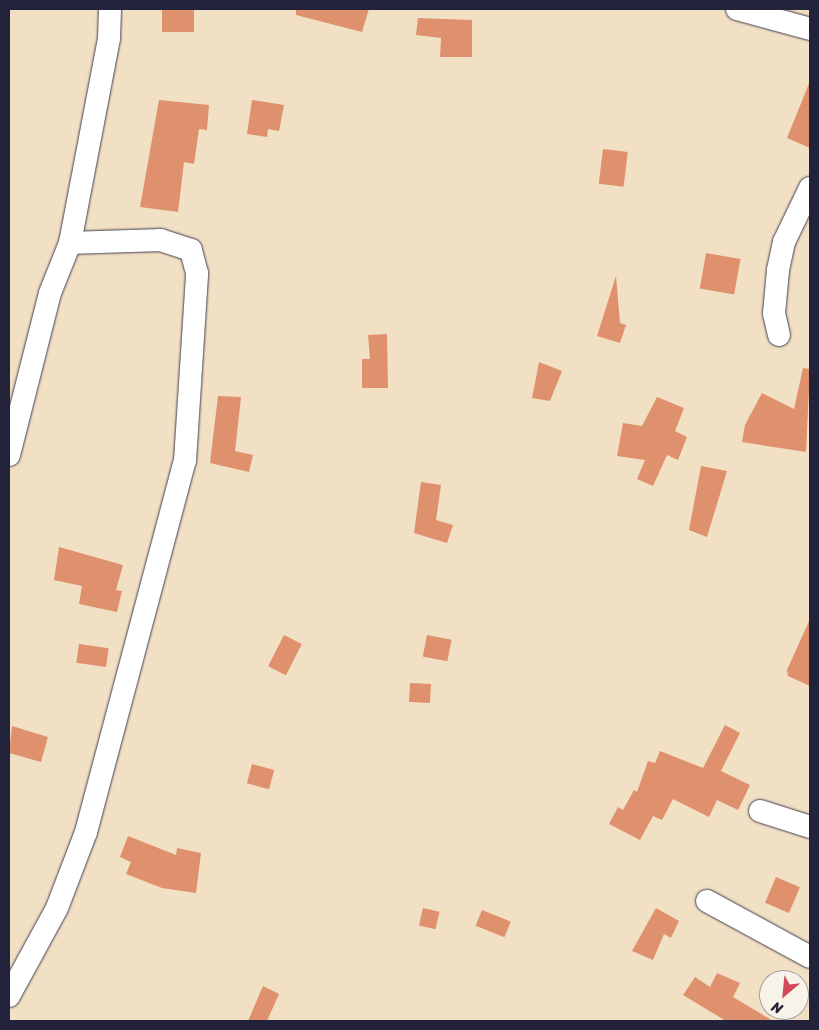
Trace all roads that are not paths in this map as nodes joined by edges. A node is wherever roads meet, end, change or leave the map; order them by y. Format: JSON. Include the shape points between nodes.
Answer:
{"nodes":[{"id":1,"x":110,"y":9,"type":"edge"},
{"id":2,"x":737,"y":9,"type":"edge"},
{"id":3,"x":810,"y":29,"type":"edge"},
{"id":4,"x":810,"y":188,"type":"edge"},
{"id":5,"x":70,"y":243,"type":"junction"},
{"id":6,"x":779,"y":335,"type":"dead end"},
{"id":7,"x":9,"y":455,"type":"edge"},
{"id":8,"x":760,"y":810,"type":"dead end"},
{"id":9,"x":810,"y":827,"type":"edge"},
{"id":10,"x":707,"y":901,"type":"dead end"},
{"id":11,"x":810,"y":956,"type":"edge"},
{"id":12,"x":9,"y":996,"type":"edge"}],
"edges":[{"from":1,"to":5,"type":"street","via":[[109,38]]},
{"from":2,"to":3,"type":"street"},
{"from":4,"to":6,"type":"street","via":[[784,242],[778,270],[774,314]]},
{"from":5,"to":7,"type":"street","via":[[50,293]]},
{"from":5,"to":12,"type":"street","via":[[160,240],[191,250],[197,273],[184,461],[86,832],[57,908]]},
{"from":8,"to":9,"type":"street"},
{"from":10,"to":11,"type":"street"}]}
